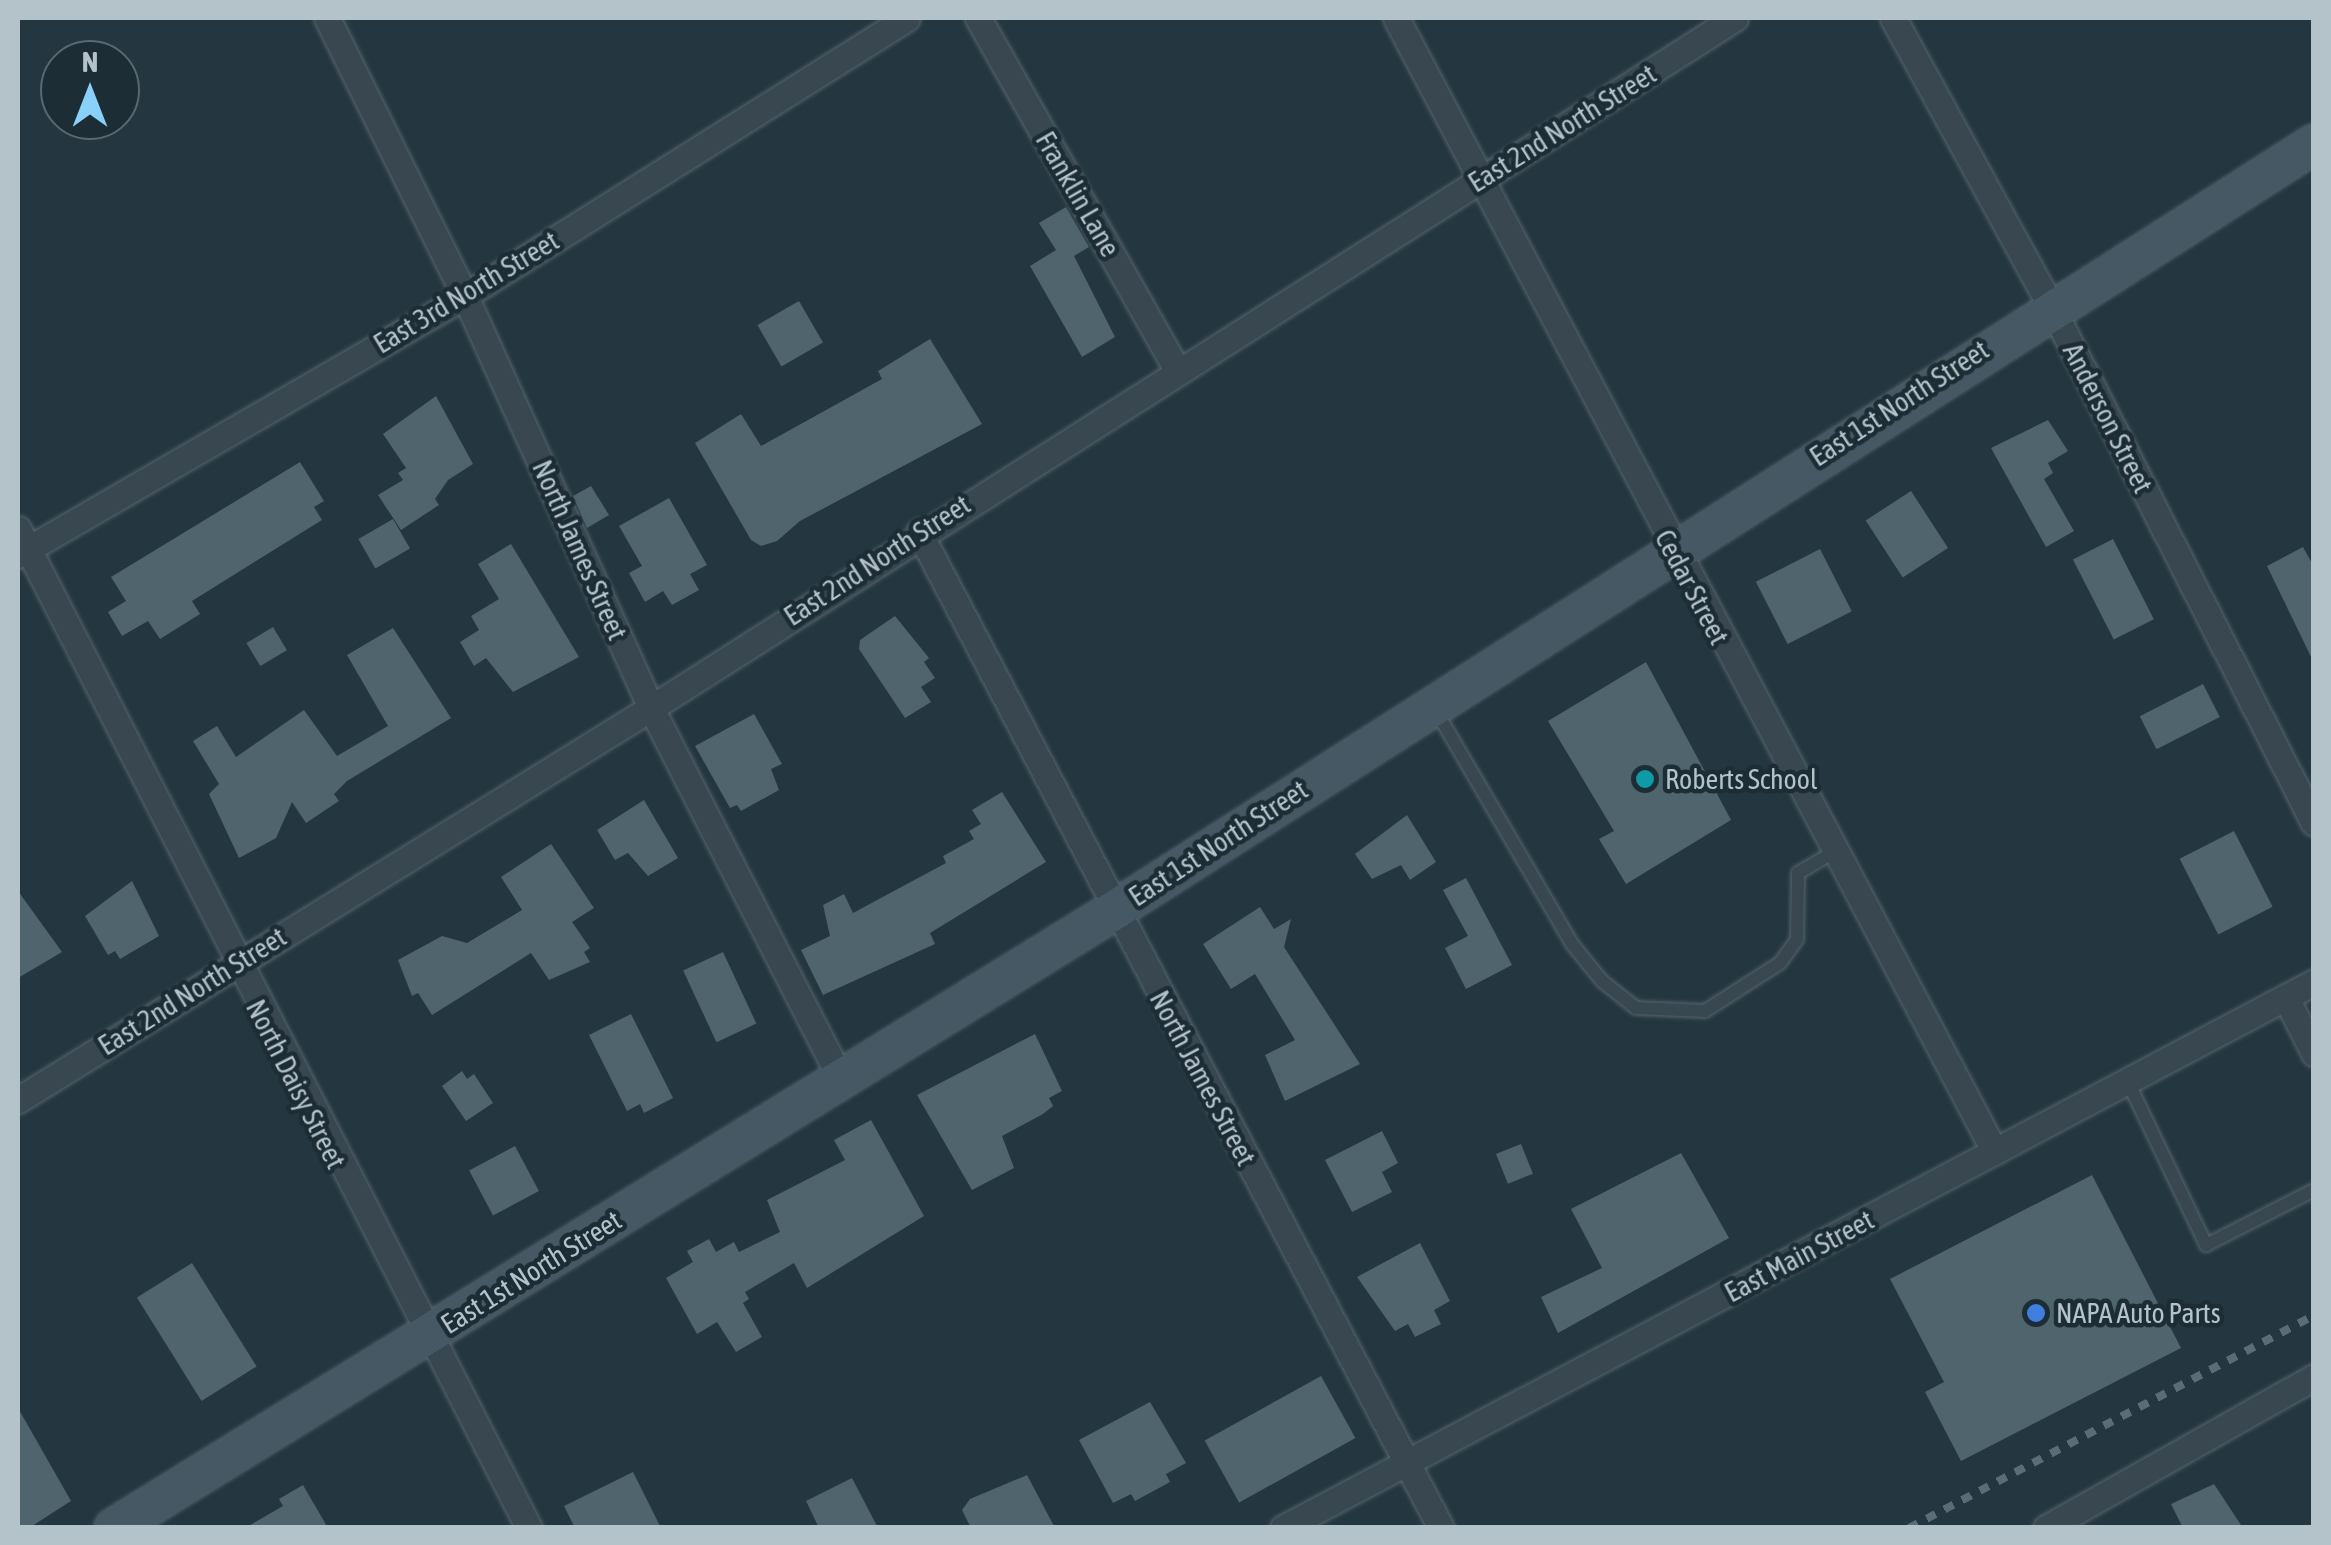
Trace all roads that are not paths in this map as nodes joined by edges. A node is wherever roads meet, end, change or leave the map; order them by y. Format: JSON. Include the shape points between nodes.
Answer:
{"nodes":[{"id":1,"x":327,"y":18,"type":"edge"},
{"id":2,"x":908,"y":18,"type":"edge"},
{"id":3,"x":978,"y":18,"type":"edge"},
{"id":4,"x":1396,"y":18,"type":"edge"},
{"id":5,"x":1735,"y":18,"type":"edge"},
{"id":6,"x":1893,"y":18,"type":"edge"},
{"id":7,"x":2314,"y":144,"type":"edge"},
{"id":8,"x":1483,"y":178,"type":"junction"},
{"id":9,"x":465,"y":296,"type":"junction"},
{"id":10,"x":2051,"y":306,"type":"junction"},
{"id":11,"x":1178,"y":371,"type":"junction"},
{"id":12,"x":919,"y":532,"type":"junction"},
{"id":13,"x":21,"y":544,"type":"edge"},
{"id":14,"x":1671,"y":549,"type":"junction"},
{"id":15,"x":1432,"y":704,"type":"junction"},
{"id":16,"x":650,"y":708,"type":"junction"},
{"id":17,"x":2314,"y":823,"type":"edge"},
{"id":18,"x":1834,"y":852,"type":"junction"},
{"id":19,"x":1114,"y":910,"type":"junction"},
{"id":20,"x":235,"y":964,"type":"junction"},
{"id":21,"x":2314,"y":982,"type":"edge"},
{"id":22,"x":2286,"y":998,"type":"junction"},
{"id":23,"x":2314,"y":1053,"type":"edge"},
{"id":24,"x":840,"y":1078,"type":"junction"},
{"id":25,"x":2128,"y":1082,"type":"junction"},
{"id":26,"x":18,"y":1100,"type":"edge"},
{"id":27,"x":1995,"y":1152,"type":"junction"},
{"id":28,"x":2314,"y":1190,"type":"edge"},
{"id":29,"x":427,"y":1337,"type":"junction"},
{"id":30,"x":2314,"y":1378,"type":"edge"},
{"id":31,"x":1407,"y":1463,"type":"junction"},
{"id":32,"x":114,"y":1528,"type":"edge"},
{"id":33,"x":529,"y":1528,"type":"edge"},
{"id":34,"x":1283,"y":1528,"type":"edge"},
{"id":35,"x":1441,"y":1528,"type":"edge"},
{"id":36,"x":2046,"y":1528,"type":"edge"}],
"edges":[{"from":1,"to":9,"type":"street","name":"North James Street"},
{"from":2,"to":9,"type":"street","name":"East 3rd North Street"},
{"from":3,"to":11,"type":"street","name":"Franklin Lane"},
{"from":4,"to":8,"type":"street","name":"Cedar Street"},
{"from":5,"to":8,"type":"street","name":"East 2nd North Street"},
{"from":6,"to":10,"type":"street","name":"Anderson Street"},
{"from":7,"to":10,"type":"main road","name":"East 1st North Street"},
{"from":8,"to":11,"type":"street","name":"East 2nd North Street"},
{"from":8,"to":14,"type":"street","name":"Cedar Street"},
{"from":9,"to":13,"type":"street","name":"East 3rd North Street"},
{"from":9,"to":16,"type":"street","name":"North James Street"},
{"from":10,"to":14,"type":"main road","name":"East 1st North Street"},
{"from":10,"to":17,"type":"street","name":"Anderson Street"},
{"from":11,"to":12,"type":"street","name":"East 2nd North Street"},
{"from":12,"to":16,"type":"street","name":"East 2nd North Street"},
{"from":12,"to":19,"type":"street","name":"North James Street"},
{"from":13,"to":20,"type":"street","name":"North Daisy Street"},
{"from":14,"to":15,"type":"main road","name":"East 1st North Street"},
{"from":14,"to":18,"type":"street","name":"Cedar Street"},
{"from":15,"to":18,"type":"lane","via":[[1572,944],[1636,1008],[1705,1011],[1780,963],[1797,940],[1798,873]]},
{"from":15,"to":19,"type":"main road","name":"East 1st North Street"},
{"from":16,"to":20,"type":"street","name":"East 2nd North Street"},
{"from":16,"to":24,"type":"street","name":"North James Street"},
{"from":18,"to":27,"type":"street","name":"Cedar Street"},
{"from":19,"to":24,"type":"main road","name":"East 1st North Street"},
{"from":19,"to":31,"type":"street","name":"North James Street"},
{"from":20,"to":26,"type":"street","name":"East 2nd North Street"},
{"from":20,"to":29,"type":"street","name":"North Daisy Street"},
{"from":21,"to":22,"type":"street","name":"East Main Street"},
{"from":22,"to":23,"type":"street"},
{"from":22,"to":25,"type":"street","name":"East Main Street"},
{"from":24,"to":29,"type":"main road","name":"East 1st North Street"},
{"from":25,"to":27,"type":"street","name":"East Main Street"},
{"from":25,"to":28,"type":"lane","via":[[2206,1245]]},
{"from":27,"to":31,"type":"street","name":"East Main Street"},
{"from":29,"to":32,"type":"main road","name":"East 1st North Street"},
{"from":29,"to":33,"type":"street","name":"North Daisy Street"},
{"from":30,"to":36,"type":"street"},
{"from":31,"to":34,"type":"street","name":"East Main Street"},
{"from":31,"to":35,"type":"street","name":"North James Street"}]}
